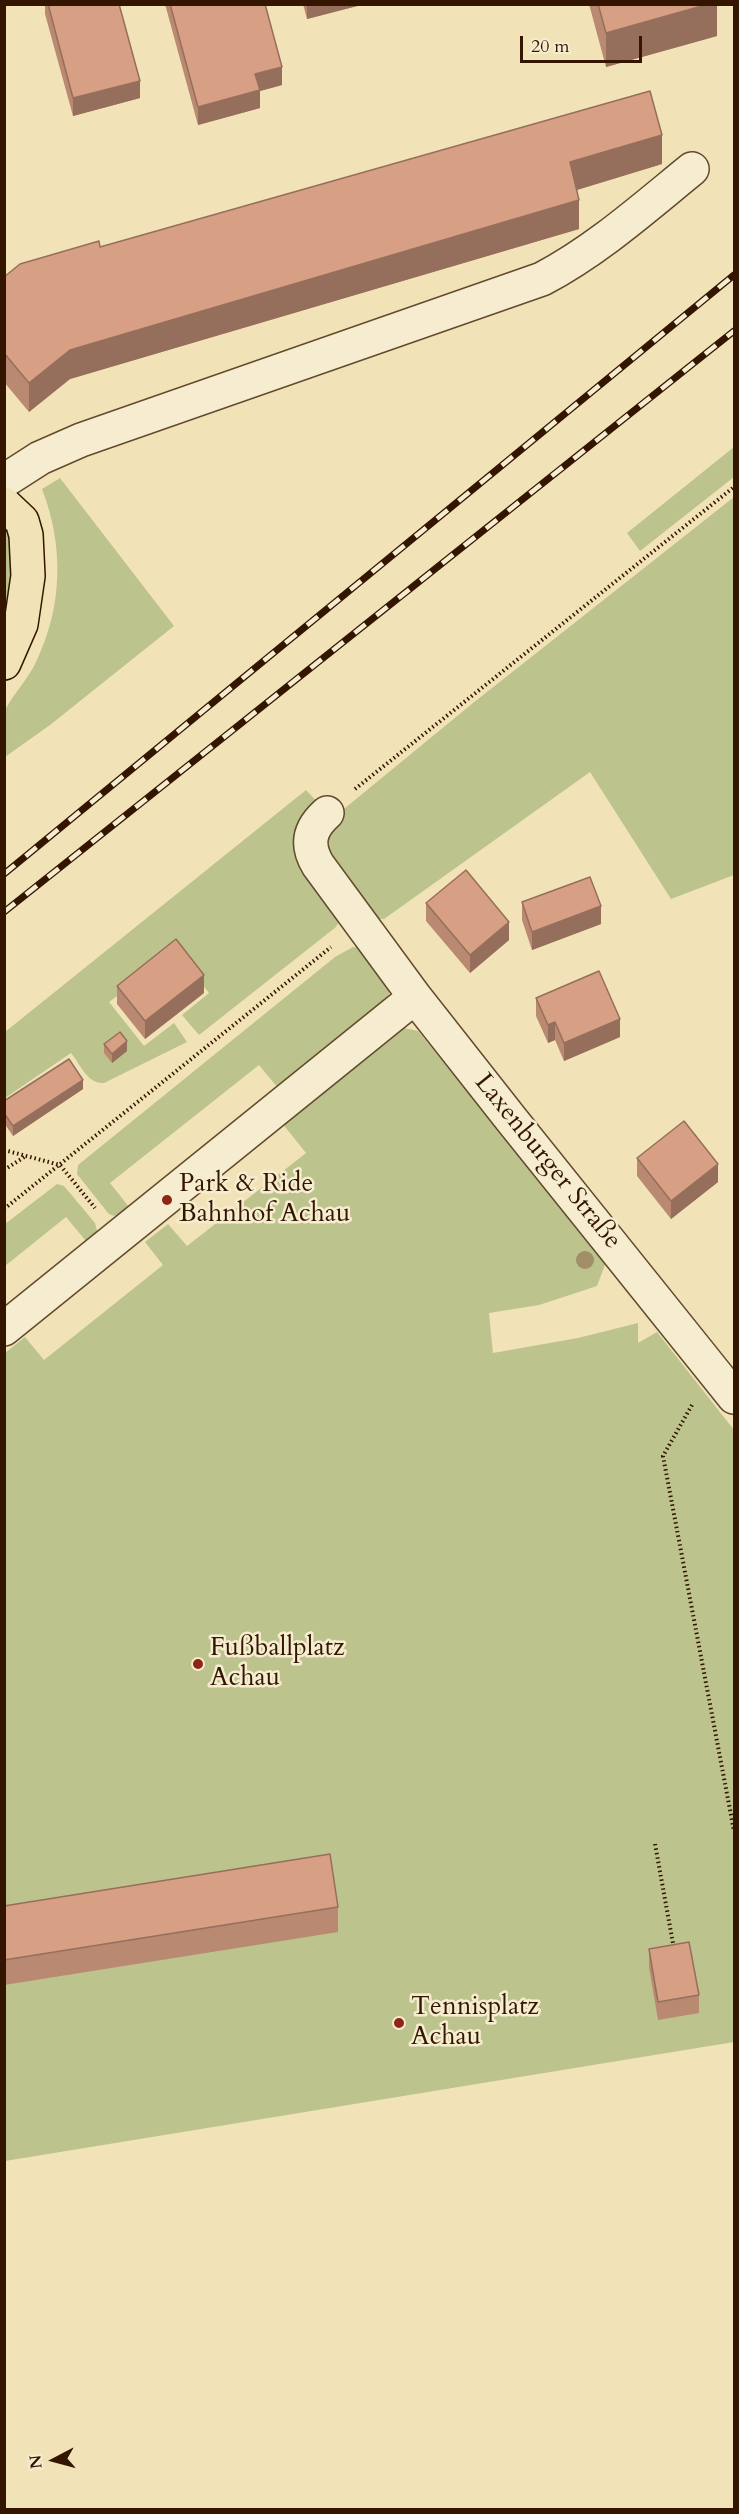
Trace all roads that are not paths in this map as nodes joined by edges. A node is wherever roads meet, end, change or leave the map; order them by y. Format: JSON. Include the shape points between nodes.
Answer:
{"nodes":[{"id":1,"x":692,"y":169,"type":"dead end"},
{"id":2,"x":4,"y":481,"type":"edge"},
{"id":3,"x":4,"y":504,"type":"edge"},
{"id":4,"x":4,"y":663,"type":"edge"},
{"id":5,"x":327,"y":813,"type":"road end"},
{"id":6,"x":415,"y":997,"type":"junction"},
{"id":7,"x":4,"y":1329,"type":"edge"},
{"id":8,"x":727,"y":1387,"type":"edge"}],
"edges":[{"from":1,"to":2,"type":"street","via":[[622,226],[542,279],[81,440],[40,458]]},
{"from":3,"to":4,"type":"main road","via":[[22,521],[28,576],[21,624]]},
{"from":5,"to":6,"type":"street","name":"Laxenburger Straße","via":[[313,830],[310,847],[318,865]]},
{"from":6,"to":7,"type":"street"},
{"from":6,"to":8,"type":"street","name":"Laxenburger Straße"}]}
